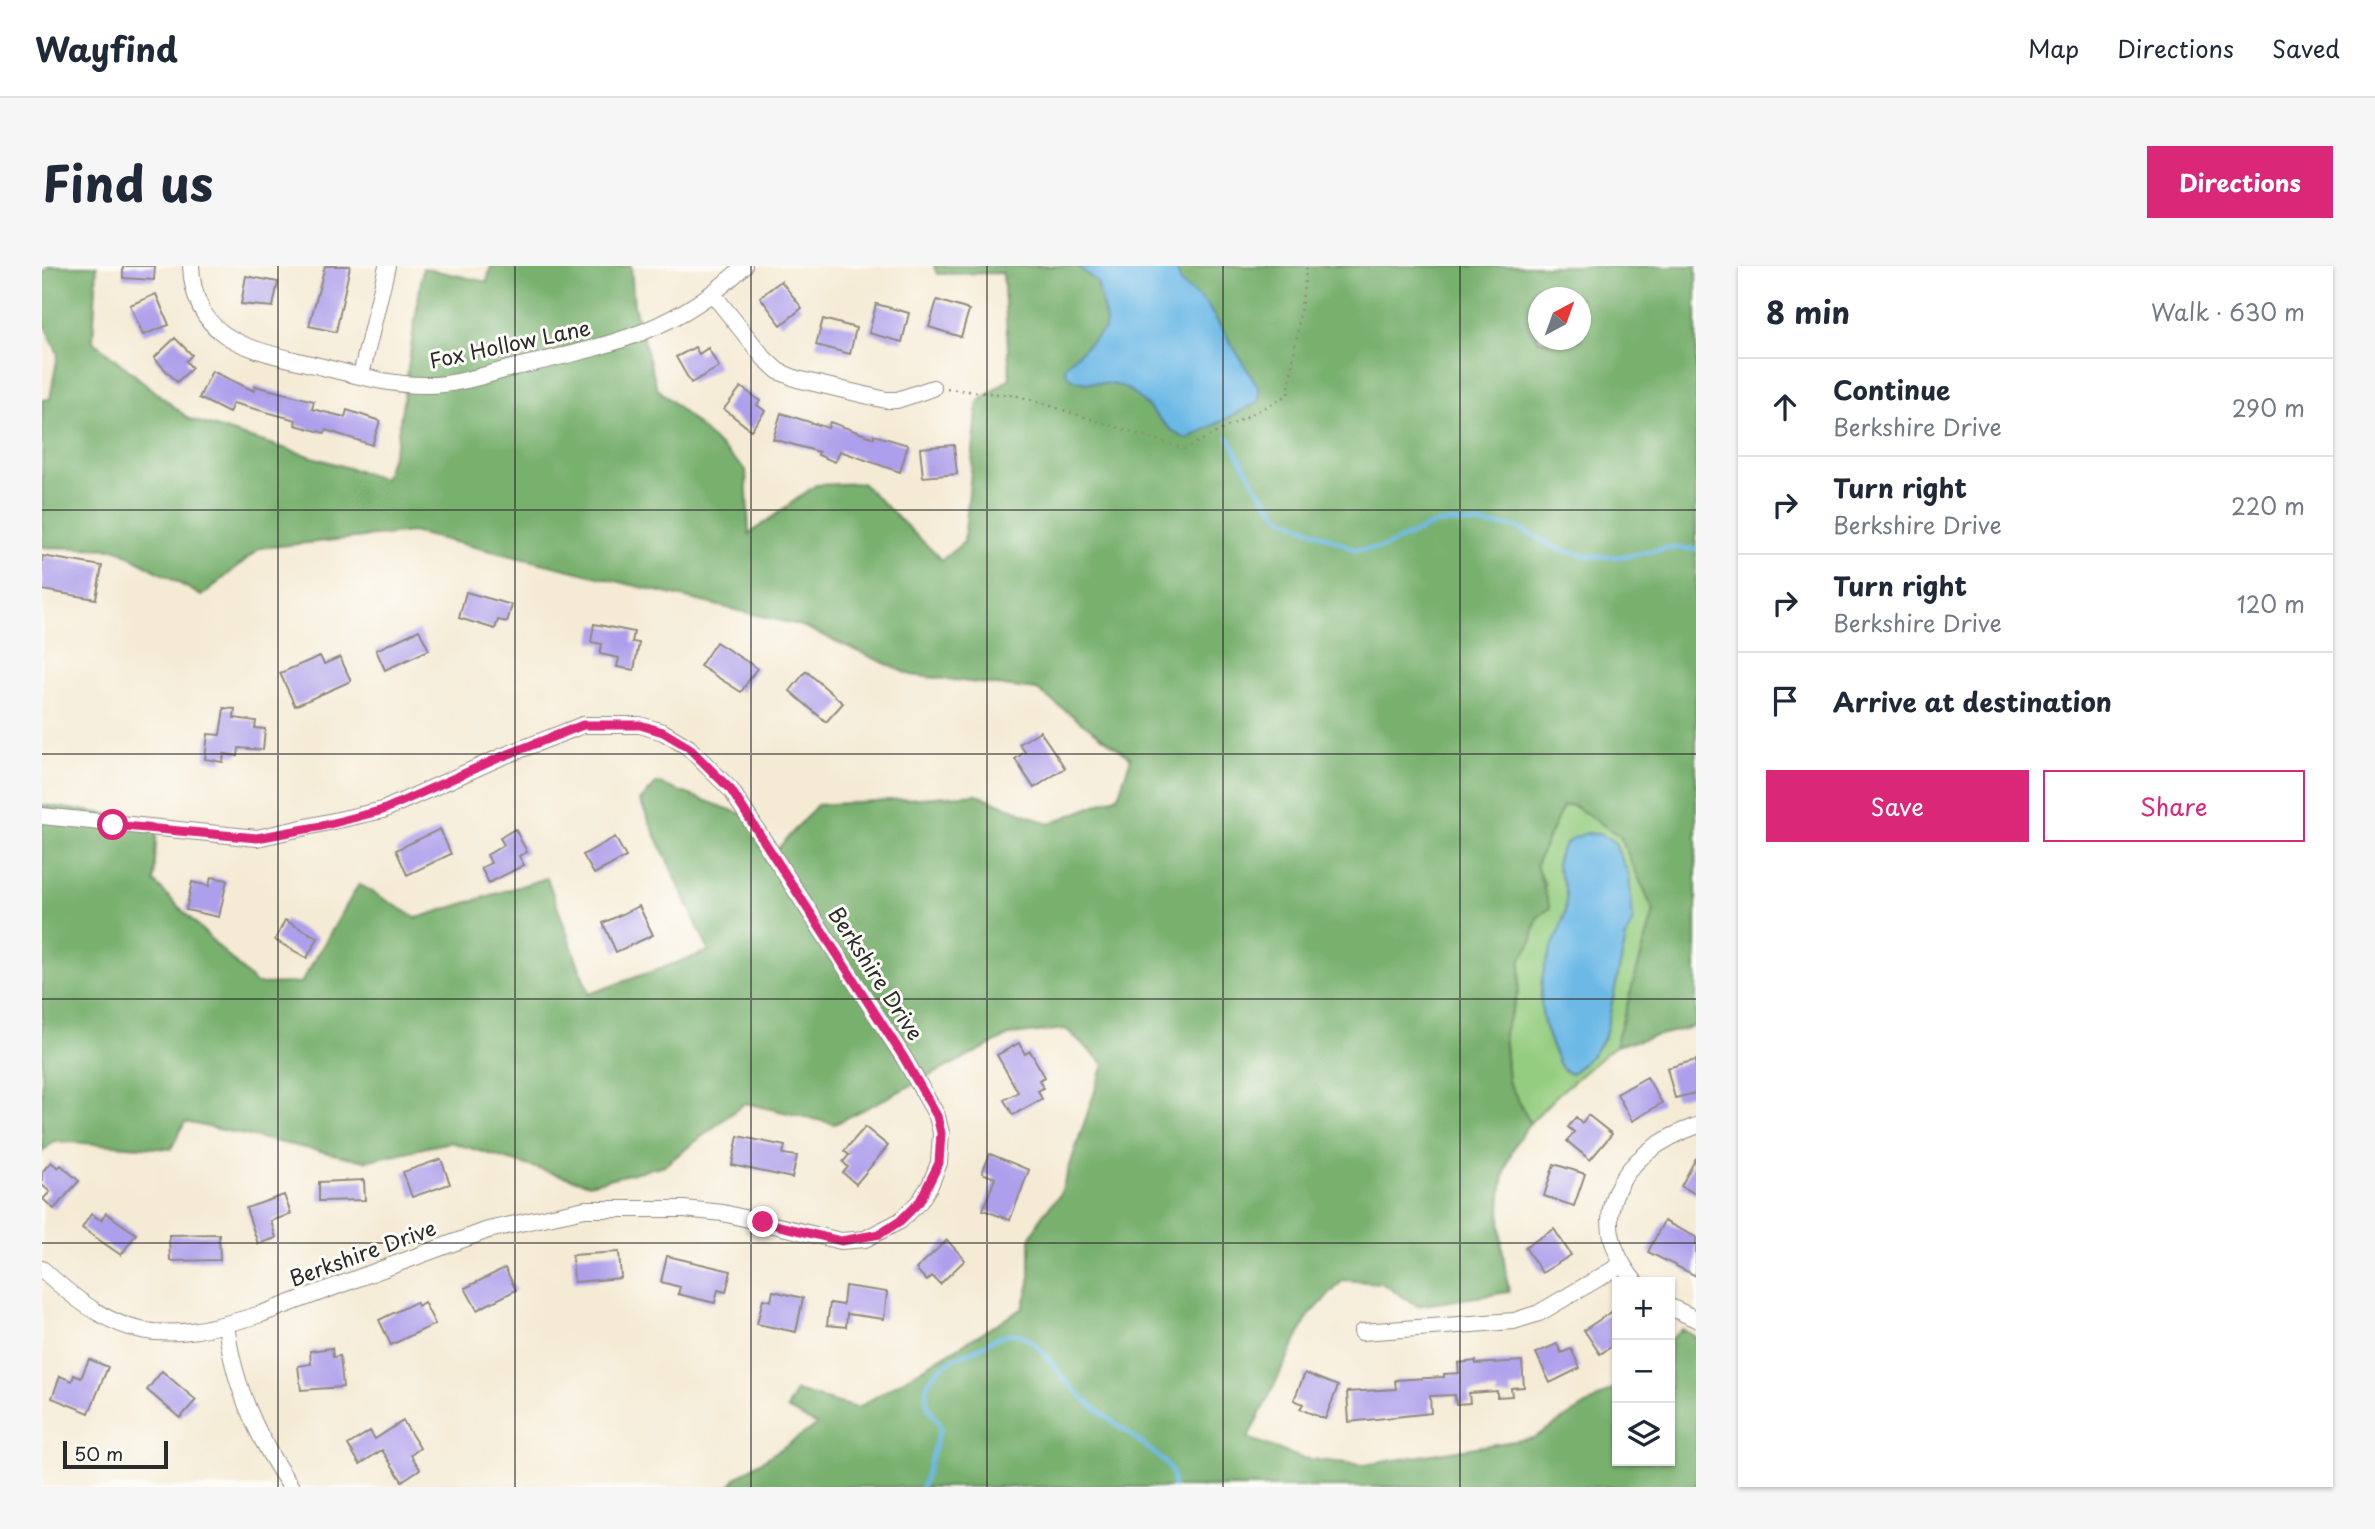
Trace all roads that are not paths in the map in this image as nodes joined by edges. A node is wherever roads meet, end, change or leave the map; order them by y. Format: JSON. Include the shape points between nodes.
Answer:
{"nodes":[{"id":1,"x":191,"y":266,"type":"edge"},
{"id":2,"x":387,"y":266,"type":"edge"},
{"id":3,"x":744,"y":266,"type":"edge"},
{"id":4,"x":712,"y":293,"type":"junction"},
{"id":5,"x":361,"y":375,"type":"junction"},
{"id":6,"x":933,"y":388,"type":"road end"},
{"id":7,"x":42,"y":816,"type":"edge"},
{"id":8,"x":1696,"y":1126,"type":"edge"},
{"id":9,"x":1621,"y":1265,"type":"junction"},
{"id":10,"x":42,"y":1269,"type":"edge"},
{"id":11,"x":1631,"y":1277,"type":"edge"},
{"id":12,"x":1675,"y":1309,"type":"edge"},
{"id":13,"x":1696,"y":1319,"type":"edge"},
{"id":14,"x":226,"y":1324,"type":"junction"},
{"id":15,"x":1362,"y":1332,"type":"dead end"},
{"id":16,"x":291,"y":1487,"type":"edge"}],
"edges":[{"from":1,"to":5,"type":"street","name":"Fox Hollow Lane","via":[[196,299],[225,336],[255,350]]},
{"from":2,"to":5,"type":"street"},
{"from":3,"to":4,"type":"street","name":"Fox Hollow Lane"},
{"from":4,"to":5,"type":"street","name":"Fox Hollow Lane","via":[[648,332],[521,366],[428,385]]},
{"from":4,"to":6,"type":"street","via":[[764,358],[787,375],[886,400]]},
{"from":7,"to":14,"type":"street","name":"Berkshire Drive","via":[[257,838],[383,810],[583,725],[640,725],[663,732],[688,747],[731,790],[937,1116],[939,1163],[930,1185],[900,1221],[865,1239],[841,1241],[723,1213],[585,1209],[488,1230]]},
{"from":8,"to":9,"type":"street","via":[[1651,1148],[1618,1186],[1610,1229]]},
{"from":9,"to":11,"type":"street"},
{"from":9,"to":15,"type":"street","via":[[1539,1313],[1514,1321]]},
{"from":10,"to":14,"type":"street","name":"Berkshire Drive","via":[[96,1314],[131,1329],[173,1334]]},
{"from":12,"to":13,"type":"street"},
{"from":14,"to":16,"type":"street","via":[[230,1355],[261,1443]]}]}
